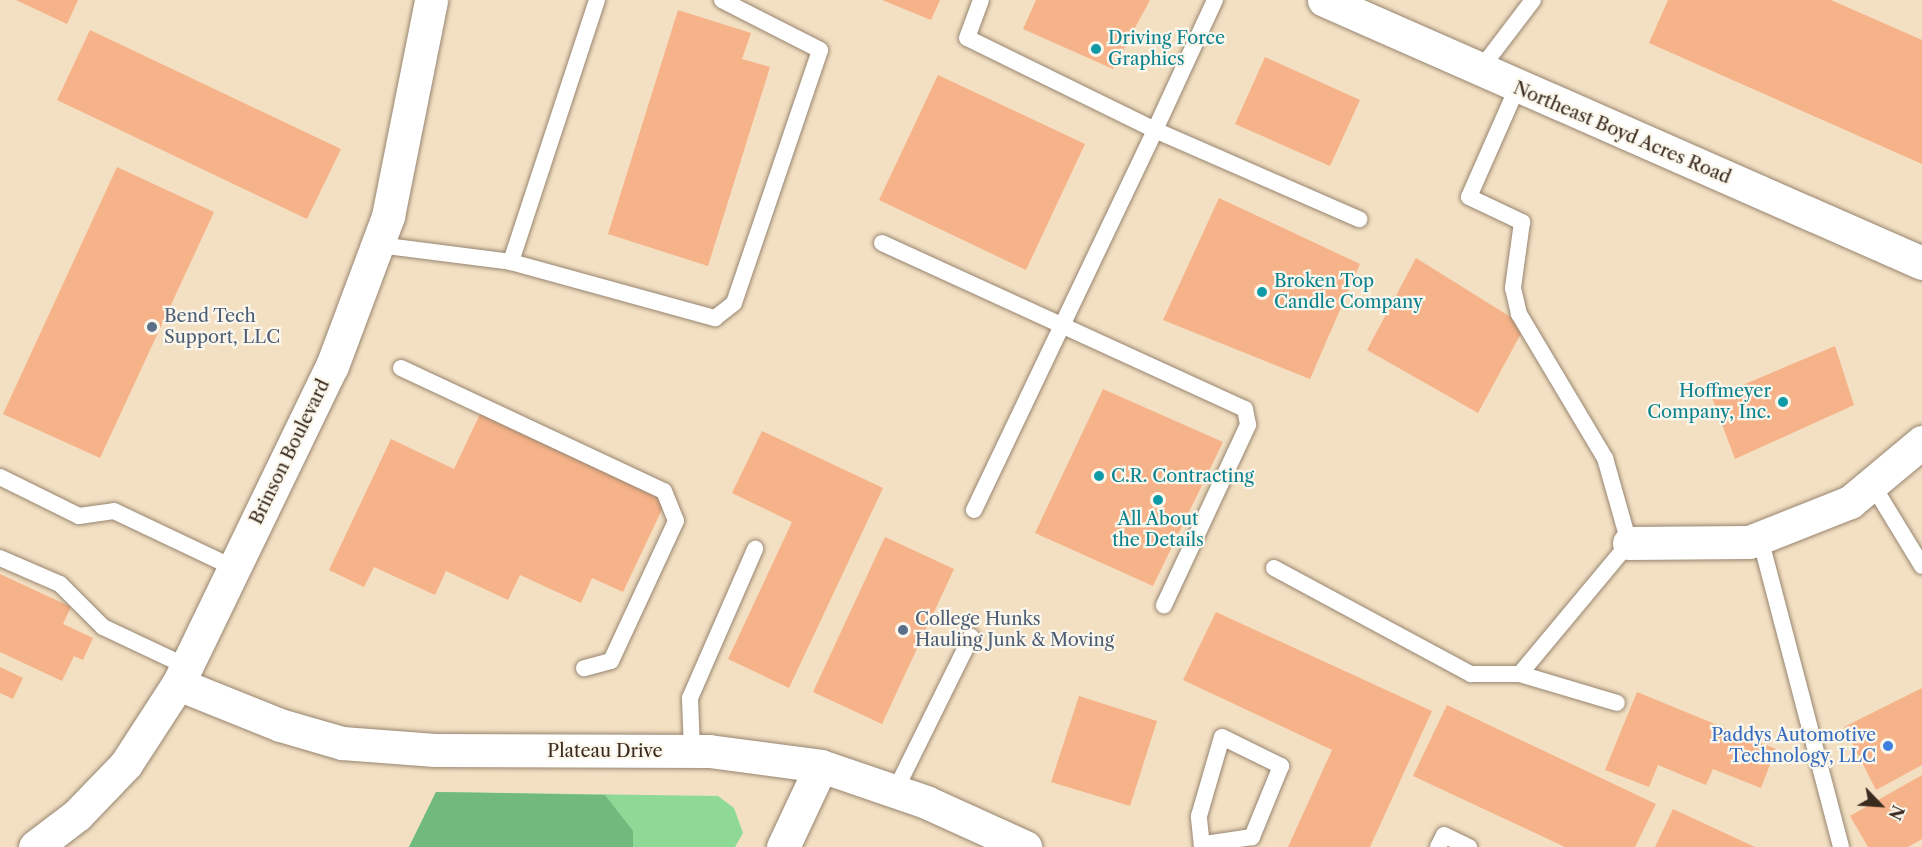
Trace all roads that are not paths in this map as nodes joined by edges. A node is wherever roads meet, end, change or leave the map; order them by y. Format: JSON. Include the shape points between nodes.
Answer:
{"nodes":[{"id":1,"x":431,"y":0,"type":"edge"},
{"id":2,"x":597,"y":0,"type":"edge"},
{"id":3,"x":722,"y":0,"type":"edge"},
{"id":4,"x":981,"y":0,"type":"edge"},
{"id":5,"x":1215,"y":0,"type":"edge"},
{"id":6,"x":1324,"y":0,"type":"edge"},
{"id":7,"x":1533,"y":0,"type":"edge"},
{"id":8,"x":1479,"y":71,"type":"junction"},
{"id":9,"x":1517,"y":88,"type":"junction"},
{"id":10,"x":1155,"y":130,"type":"junction"},
{"id":11,"x":1359,"y":219,"type":"dead end"},
{"id":12,"x":882,"y":243,"type":"dead end"},
{"id":13,"x":379,"y":244,"type":"junction"},
{"id":14,"x":511,"y":262,"type":"junction"},
{"id":15,"x":1922,"y":263,"type":"edge"},
{"id":16,"x":1062,"y":324,"type":"junction"},
{"id":17,"x":401,"y":368,"type":"dead end"},
{"id":18,"x":1922,"y":442,"type":"edge"},
{"id":19,"x":0,"y":477,"type":"edge"},
{"id":20,"x":1872,"y":484,"type":"junction"},
{"id":21,"x":974,"y":510,"type":"dead end"},
{"id":22,"x":1760,"y":538,"type":"junction"},
{"id":23,"x":1629,"y":543,"type":"junction"},
{"id":24,"x":755,"y":549,"type":"dead end"},
{"id":25,"x":0,"y":558,"type":"edge"},
{"id":26,"x":1922,"y":566,"type":"edge"},
{"id":27,"x":234,"y":568,"type":"junction"},
{"id":28,"x":1274,"y":568,"type":"dead end"},
{"id":29,"x":1164,"y":605,"type":"dead end"},
{"id":30,"x":971,"y":637,"type":"dead end"},
{"id":31,"x":584,"y":668,"type":"dead end"},
{"id":32,"x":1520,"y":674,"type":"junction"},
{"id":33,"x":182,"y":675,"type":"junction"},
{"id":34,"x":1617,"y":703,"type":"dead end"},
{"id":35,"x":692,"y":751,"type":"junction"},
{"id":36,"x":821,"y":766,"type":"junction"},
{"id":37,"x":895,"y":791,"type":"junction"},
{"id":38,"x":1203,"y":845,"type":"edge"},
{"id":39,"x":35,"y":847,"type":"edge"},
{"id":40,"x":783,"y":847,"type":"edge"},
{"id":41,"x":1025,"y":847,"type":"edge"},
{"id":42,"x":1438,"y":847,"type":"edge"},
{"id":43,"x":1469,"y":847,"type":"edge"},
{"id":44,"x":1842,"y":847,"type":"edge"}],
"edges":[{"from":1,"to":13,"type":"street","name":"Brinson Boulevard"},
{"from":2,"to":14,"type":"lane"},
{"from":3,"to":14,"type":"lane","via":[[820,50],[734,303],[715,318]]},
{"from":4,"to":10,"type":"lane","via":[[967,38]]},
{"from":5,"to":10,"type":"lane"},
{"from":6,"to":8,"type":"street","name":"Northeast Boyd Acres Road"},
{"from":7,"to":8,"type":"lane"},
{"from":8,"to":9,"type":"street","name":"Northeast Boyd Acres Road"},
{"from":9,"to":15,"type":"street","name":"Northeast Boyd Acres Road"},
{"from":9,"to":23,"type":"lane","via":[[1469,197],[1522,222],[1513,288],[1519,314],[1605,459]]},
{"from":10,"to":11,"type":"lane"},
{"from":10,"to":16,"type":"lane"},
{"from":12,"to":16,"type":"lane"},
{"from":13,"to":14,"type":"lane"},
{"from":13,"to":27,"type":"street","name":"Brinson Boulevard","via":[[332,366]]},
{"from":16,"to":21,"type":"lane"},
{"from":16,"to":29,"type":"lane","via":[[1245,409],[1248,425]]},
{"from":17,"to":31,"type":"lane","via":[[664,491],[676,521],[611,661]]},
{"from":18,"to":20,"type":"street"},
{"from":19,"to":27,"type":"lane","via":[[79,516],[114,511]]},
{"from":20,"to":22,"type":"street","via":[[1850,502]]},
{"from":20,"to":26,"type":"lane"},
{"from":22,"to":23,"type":"street"},
{"from":22,"to":44,"type":"lane"},
{"from":23,"to":32,"type":"lane"},
{"from":24,"to":35,"type":"lane","via":[[690,698]]},
{"from":25,"to":33,"type":"lane","via":[[60,584],[103,627]]},
{"from":27,"to":33,"type":"street","name":"Brinson Boulevard"},
{"from":28,"to":32,"type":"lane","via":[[1471,675]]},
{"from":30,"to":37,"type":"lane"},
{"from":32,"to":34,"type":"lane"},
{"from":33,"to":35,"type":"street","name":"Plateau Drive","via":[[280,725],[342,743],[435,750]]},
{"from":33,"to":39,"type":"street","name":"Brinson Boulevard","via":[[126,764],[77,815]]},
{"from":35,"to":36,"type":"street","name":"Plateau Drive"},
{"from":36,"to":37,"type":"street","name":"Plateau Drive"},
{"from":36,"to":40,"type":"street"},
{"from":37,"to":41,"type":"street","name":"Plateau Drive"},
{"from":38,"to":38,"type":"lane","via":[[1199,816],[1222,737],[1281,766],[1252,837]]},
{"from":42,"to":43,"type":"lane","via":[[1444,835]]}]}
